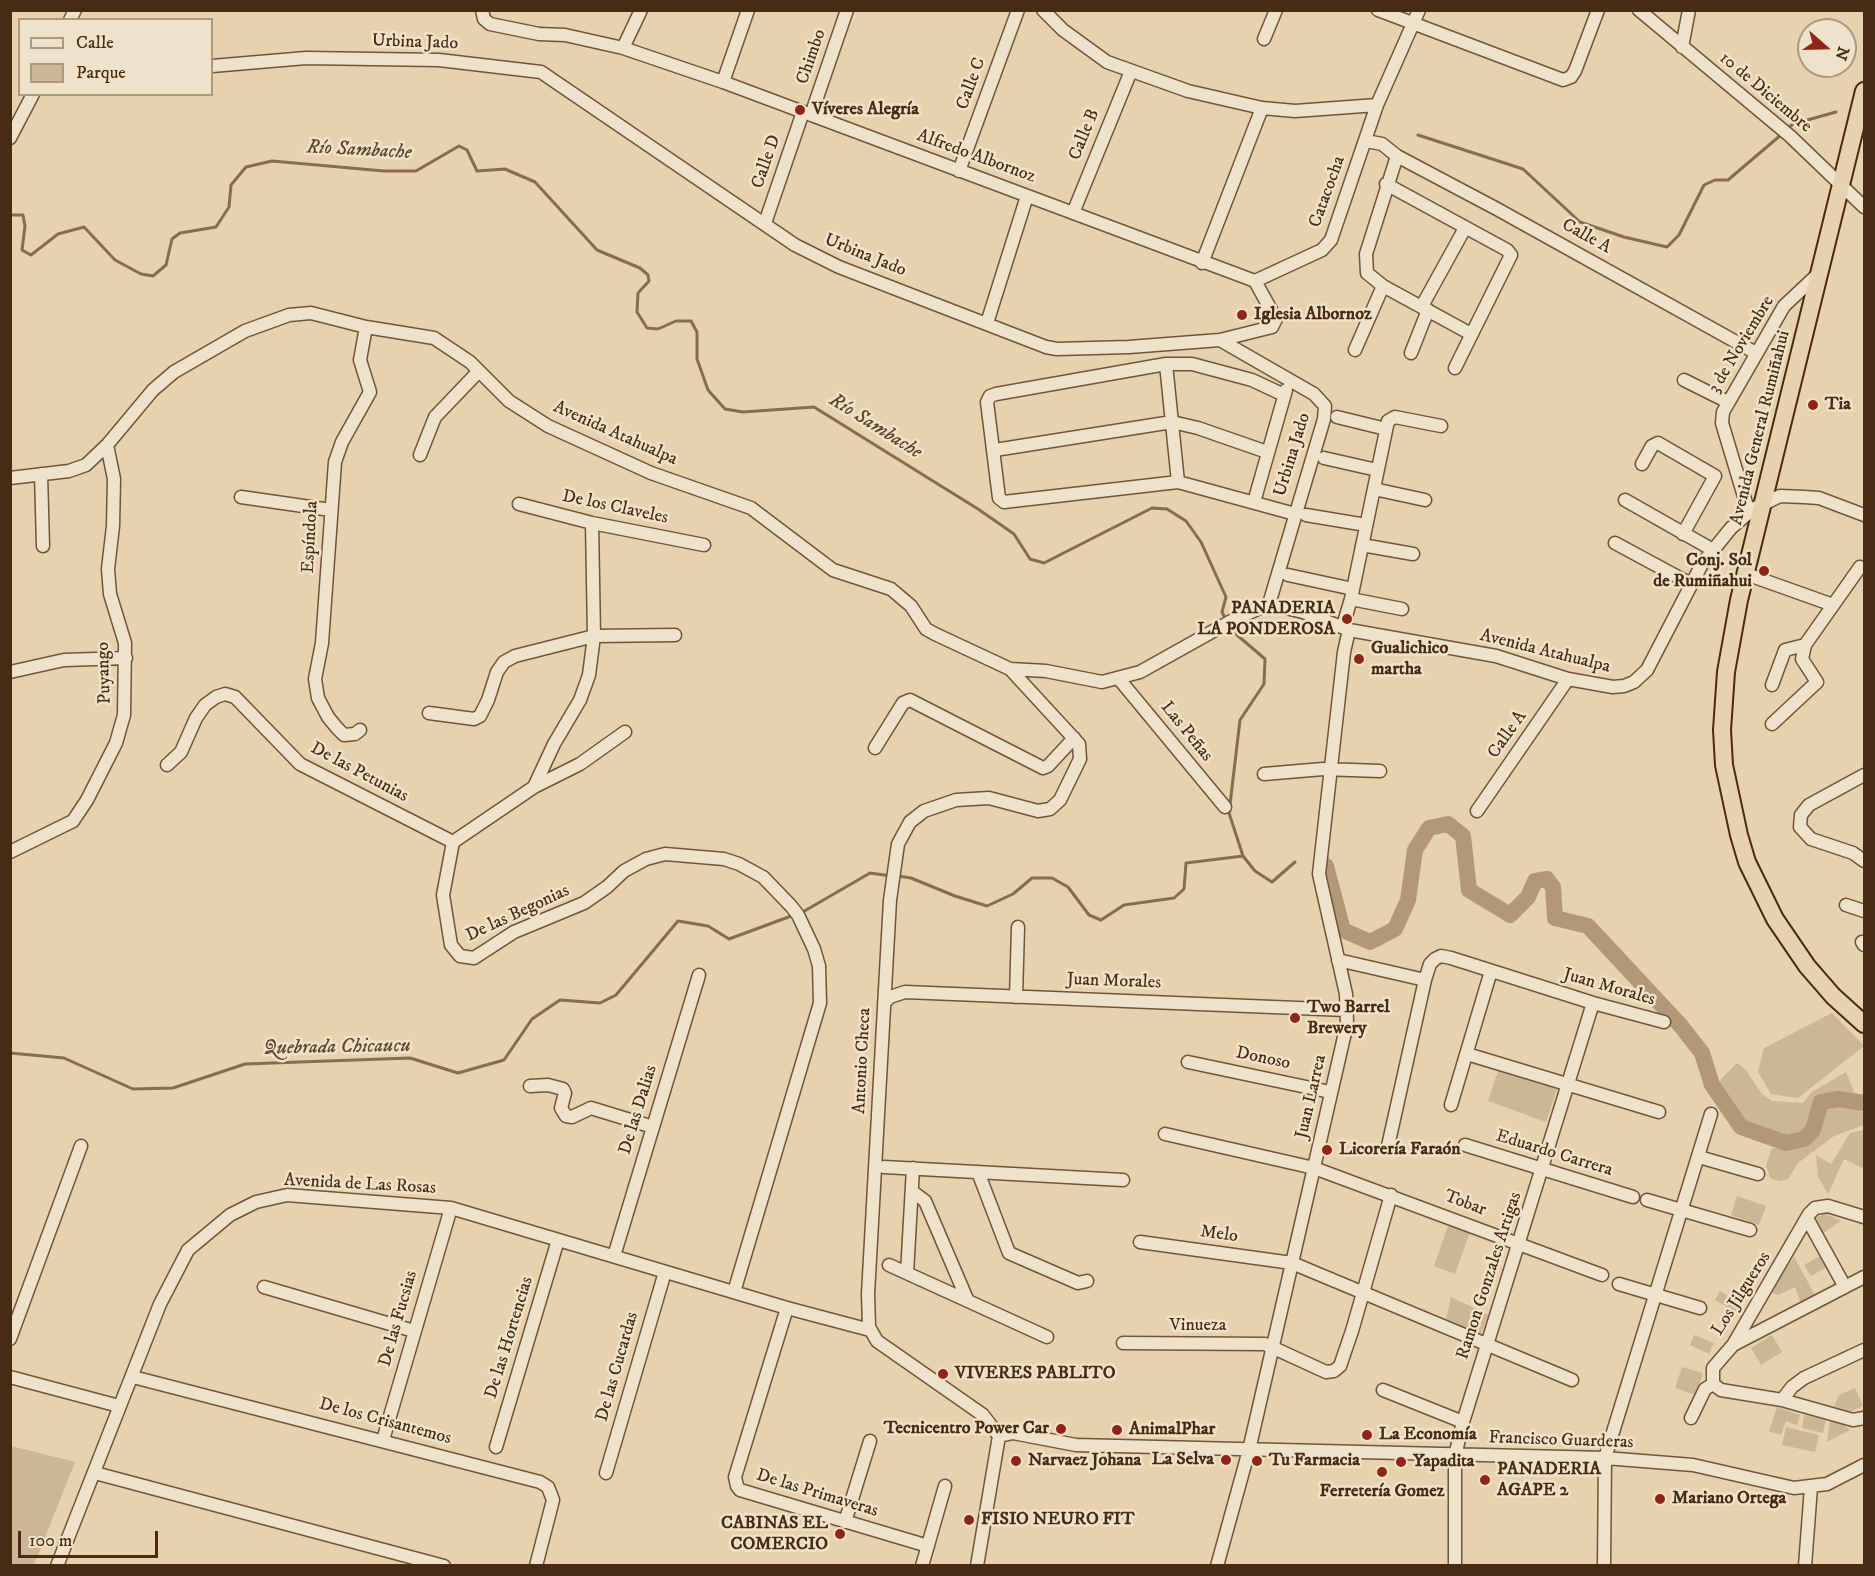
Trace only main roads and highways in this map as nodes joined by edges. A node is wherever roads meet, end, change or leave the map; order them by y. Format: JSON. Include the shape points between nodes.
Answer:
{"nodes":[{"id":1,"x":1864,"y":91,"type":"edge"},
{"id":2,"x":1864,"y":1024,"type":"edge"}],
"edges":[{"from":1,"to":2,"type":"highway","name":"Avenida General Rumiñahui","via":[[1755,508],[1726,672],[1722,730],[1724,765],[1747,862],[1794,949],[1833,996]]}]}
